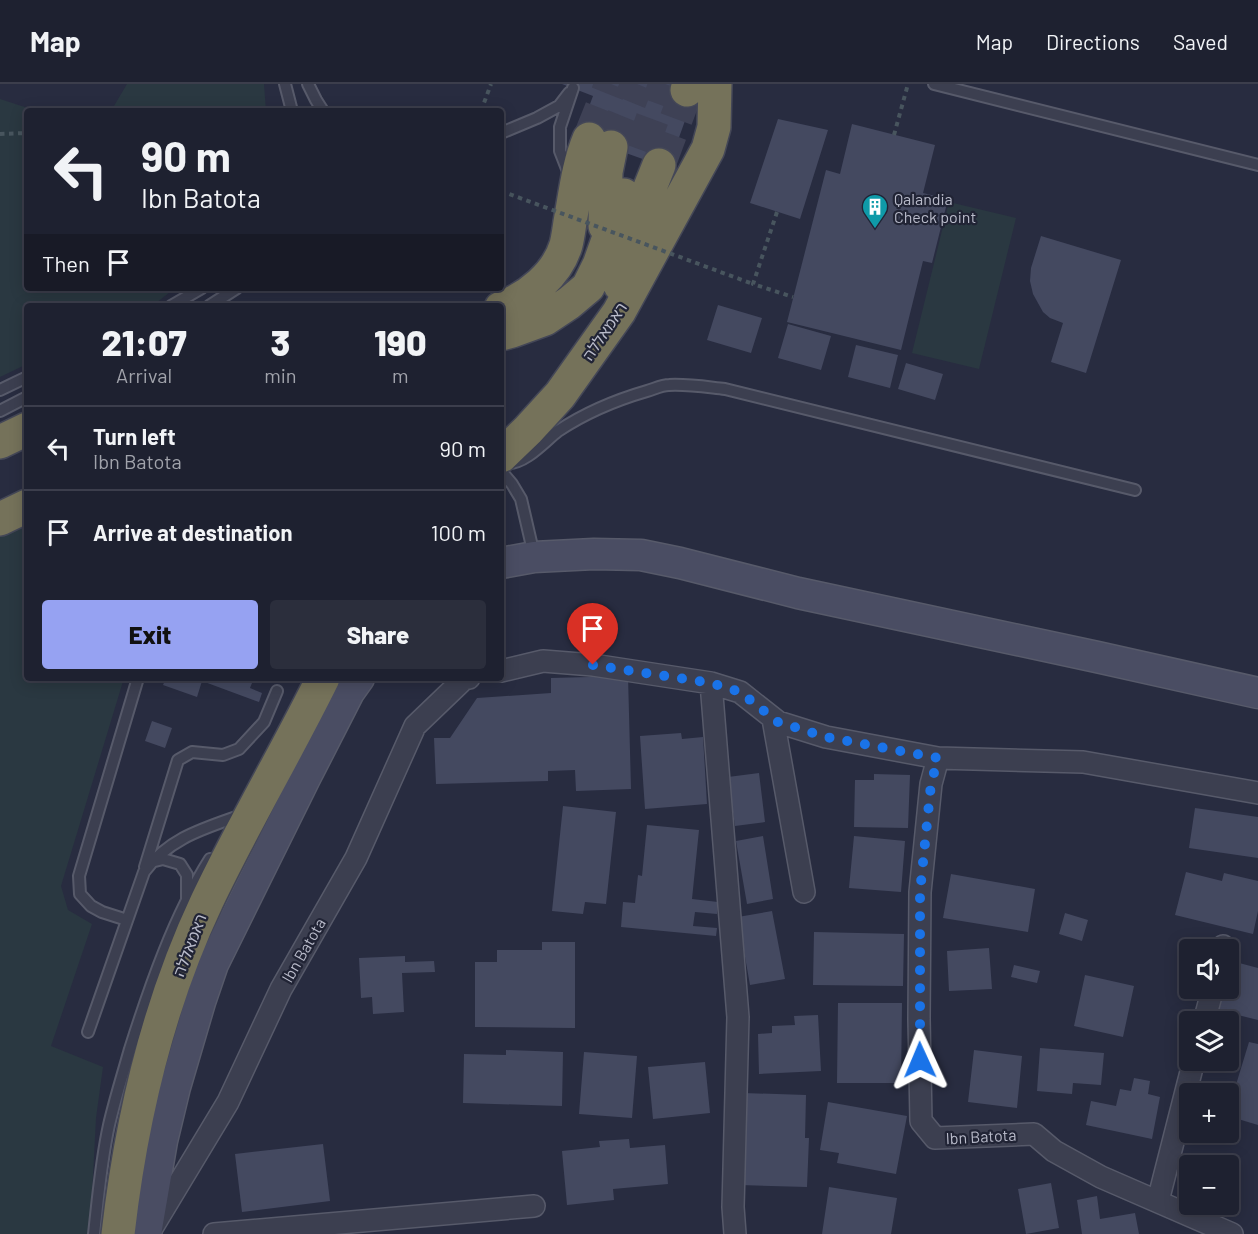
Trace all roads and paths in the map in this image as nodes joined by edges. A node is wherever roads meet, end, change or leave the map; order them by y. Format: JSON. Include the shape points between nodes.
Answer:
{"nodes":[{"id":1,"x":285,"y":84,"type":"edge"},
{"id":2,"x":308,"y":84,"type":"edge"},
{"id":3,"x":490,"y":84,"type":"edge"},
{"id":4,"x":908,"y":84,"type":"edge"},
{"id":5,"x":934,"y":84,"type":"edge"},
{"id":6,"x":697,"y":86,"type":"edge"},
{"id":7,"x":291,"y":108,"type":"edge"},
{"id":8,"x":321,"y":108,"type":"edge"},
{"id":9,"x":482,"y":108,"type":"edge"},
{"id":10,"x":504,"y":132,"type":"edge"},
{"id":11,"x":24,"y":133,"type":"edge"},
{"id":12,"x":0,"y":134,"type":"edge"},
{"id":13,"x":894,"y":135,"type":"dead end"},
{"id":14,"x":624,"y":152,"type":"junction"},
{"id":15,"x":1258,"y":165,"type":"edge"},
{"id":16,"x":504,"y":192,"type":"edge"},
{"id":17,"x":573,"y":201,"type":"junction"},
{"id":18,"x":777,"y":212,"type":"dead end"},
{"id":19,"x":753,"y":284,"type":"junction"},
{"id":20,"x":197,"y":291,"type":"edge"},
{"id":21,"x":232,"y":291,"type":"edge"},
{"id":22,"x":793,"y":297,"type":"dead end"},
{"id":23,"x":604,"y":300,"type":"junction"},
{"id":24,"x":176,"y":303,"type":"edge"},
{"id":25,"x":214,"y":303,"type":"edge"},
{"id":26,"x":504,"y":307,"type":"edge"},
{"id":27,"x":504,"y":333,"type":"edge"},
{"id":28,"x":24,"y":378,"type":"edge"},
{"id":29,"x":0,"y":390,"type":"edge"},
{"id":30,"x":24,"y":399,"type":"edge"},
{"id":31,"x":0,"y":411,"type":"edge"},
{"id":32,"x":504,"y":424,"type":"edge"},
{"id":33,"x":24,"y":430,"type":"edge"},
{"id":34,"x":0,"y":442,"type":"edge"},
{"id":35,"x":504,"y":453,"type":"edge"},
{"id":36,"x":504,"y":463,"type":"edge"},
{"id":37,"x":504,"y":475,"type":"edge"},
{"id":38,"x":1135,"y":490,"type":"dead end"},
{"id":39,"x":24,"y":507,"type":"edge"},
{"id":40,"x":0,"y":519,"type":"edge"},
{"id":41,"x":534,"y":557,"type":"junction"},
{"id":42,"x":504,"y":562,"type":"edge"},
{"id":43,"x":504,"y":669,"type":"edge"},
{"id":44,"x":137,"y":681,"type":"edge"},
{"id":45,"x":322,"y":681,"type":"edge"},
{"id":46,"x":357,"y":681,"type":"edge"},
{"id":47,"x":462,"y":681,"type":"edge"},
{"id":48,"x":711,"y":683,"type":"junction"},
{"id":49,"x":277,"y":691,"type":"dead end"},
{"id":50,"x":1258,"y":693,"type":"edge"},
{"id":51,"x":773,"y":719,"type":"junction"},
{"id":52,"x":938,"y":758,"type":"junction"},
{"id":53,"x":271,"y":777,"type":"junction"},
{"id":54,"x":1258,"y":793,"type":"edge"},
{"id":55,"x":239,"y":816,"type":"junction"},
{"id":56,"x":229,"y":830,"type":"dead end"},
{"id":57,"x":218,"y":847,"type":"dead end"},
{"id":58,"x":151,"y":862,"type":"junction"},
{"id":59,"x":144,"y":872,"type":"junction"},
{"id":60,"x":804,"y":892,"type":"dead end"},
{"id":61,"x":187,"y":903,"type":"junction"},
{"id":62,"x":127,"y":920,"type":"junction"},
{"id":63,"x":88,"y":1032,"type":"dead end"},
{"id":64,"x":1191,"y":1071,"type":"edge"},
{"id":65,"x":1158,"y":1201,"type":"junction"},
{"id":66,"x":534,"y":1206,"type":"dead end"},
{"id":67,"x":94,"y":1234,"type":"edge"},
{"id":68,"x":118,"y":1234,"type":"edge"},
{"id":69,"x":148,"y":1234,"type":"edge"},
{"id":70,"x":214,"y":1234,"type":"edge"},
{"id":71,"x":735,"y":1234,"type":"edge"},
{"id":72,"x":1232,"y":1234,"type":"edge"}],
"edges":[{"from":1,"to":7,"type":"lane"},
{"from":2,"to":8,"type":"lane"},
{"from":3,"to":9,"type":"path"},
{"from":4,"to":13,"type":"path"},
{"from":5,"to":15,"type":"lane"},
{"from":6,"to":23,"type":"highway","name":"ראמאללה","via":[[714,127],[708,149],[686,190]]},
{"from":10,"to":17,"type":"lane","via":[[559,106],[573,88],[560,128],[560,151]]},
{"from":11,"to":12,"type":"path"},
{"from":14,"to":17,"type":"highway","via":[[585,149]]},
{"from":14,"to":23,"type":"highway","via":[[599,265]]},
{"from":14,"to":32,"type":"highway","via":[[637,220],[622,282],[532,399]]},
{"from":16,"to":19,"type":"path","bridge":true},
{"from":17,"to":26,"type":"highway","via":[[566,246],[555,269],[536,288]]},
{"from":18,"to":19,"type":"path"},
{"from":19,"to":22,"type":"path"},
{"from":20,"to":24,"type":"lane"},
{"from":21,"to":25,"type":"lane"},
{"from":23,"to":27,"type":"highway","via":[[569,303],[545,319]]},
{"from":23,"to":35,"type":"highway","name":"ראמאללה","via":[[560,395]]},
{"from":28,"to":29,"type":"lane"},
{"from":30,"to":31,"type":"lane"},
{"from":33,"to":34,"type":"highway"},
{"from":36,"to":38,"type":"lane","via":[[515,464],[558,431],[622,398],[666,385],[696,386],[725,389]]},
{"from":37,"to":41,"type":"lane","via":[[521,499]]},
{"from":39,"to":40,"type":"highway"},
{"from":41,"to":42,"type":"street"},
{"from":41,"to":50,"type":"street","via":[[641,555]]},
{"from":43,"to":48,"type":"street","via":[[543,661]]},
{"from":44,"to":62,"type":"lane","via":[[79,876],[80,894],[91,906]]},
{"from":45,"to":53,"type":"highway","name":"ראמאללה"},
{"from":46,"to":69,"type":"street","via":[[213,964],[175,1087],[162,1141]]},
{"from":47,"to":69,"type":"street","name":"Ibn Batota","via":[[415,726],[356,858],[281,989],[228,1102]]},
{"from":48,"to":51,"type":"street","via":[[740,692]]},
{"from":48,"to":71,"type":"street","via":[[738,1017]]},
{"from":49,"to":59,"type":"lane","via":[[264,722],[239,749],[223,755],[192,753],[178,760]]},
{"from":51,"to":52,"type":"street","via":[[826,737]]},
{"from":51,"to":60,"type":"street"},
{"from":52,"to":54,"type":"street","via":[[1083,762]]},
{"from":52,"to":65,"type":"street","name":"Ibn Batota","via":[[931,784],[920,892],[921,1121],[935,1138],[1034,1134],[1054,1151],[1092,1172]]},
{"from":53,"to":55,"type":"lane"},
{"from":53,"to":68,"type":"highway","name":"ראמאללה","via":[[206,902],[171,992],[142,1090]]},
{"from":55,"to":56,"type":"lane"},
{"from":55,"to":58,"type":"lane","via":[[189,835]]},
{"from":57,"to":61,"type":"lane"},
{"from":58,"to":59,"type":"lane"},
{"from":58,"to":61,"type":"lane","via":[[163,859],[180,864],[187,875]]},
{"from":59,"to":62,"type":"lane"},
{"from":61,"to":67,"type":"lane","via":[[144,1004],[121,1077],[109,1125]]},
{"from":62,"to":63,"type":"lane"},
{"from":64,"to":65,"type":"street"},
{"from":65,"to":72,"type":"street","name":"Ibn Batota"},
{"from":66,"to":70,"type":"street"}]}
